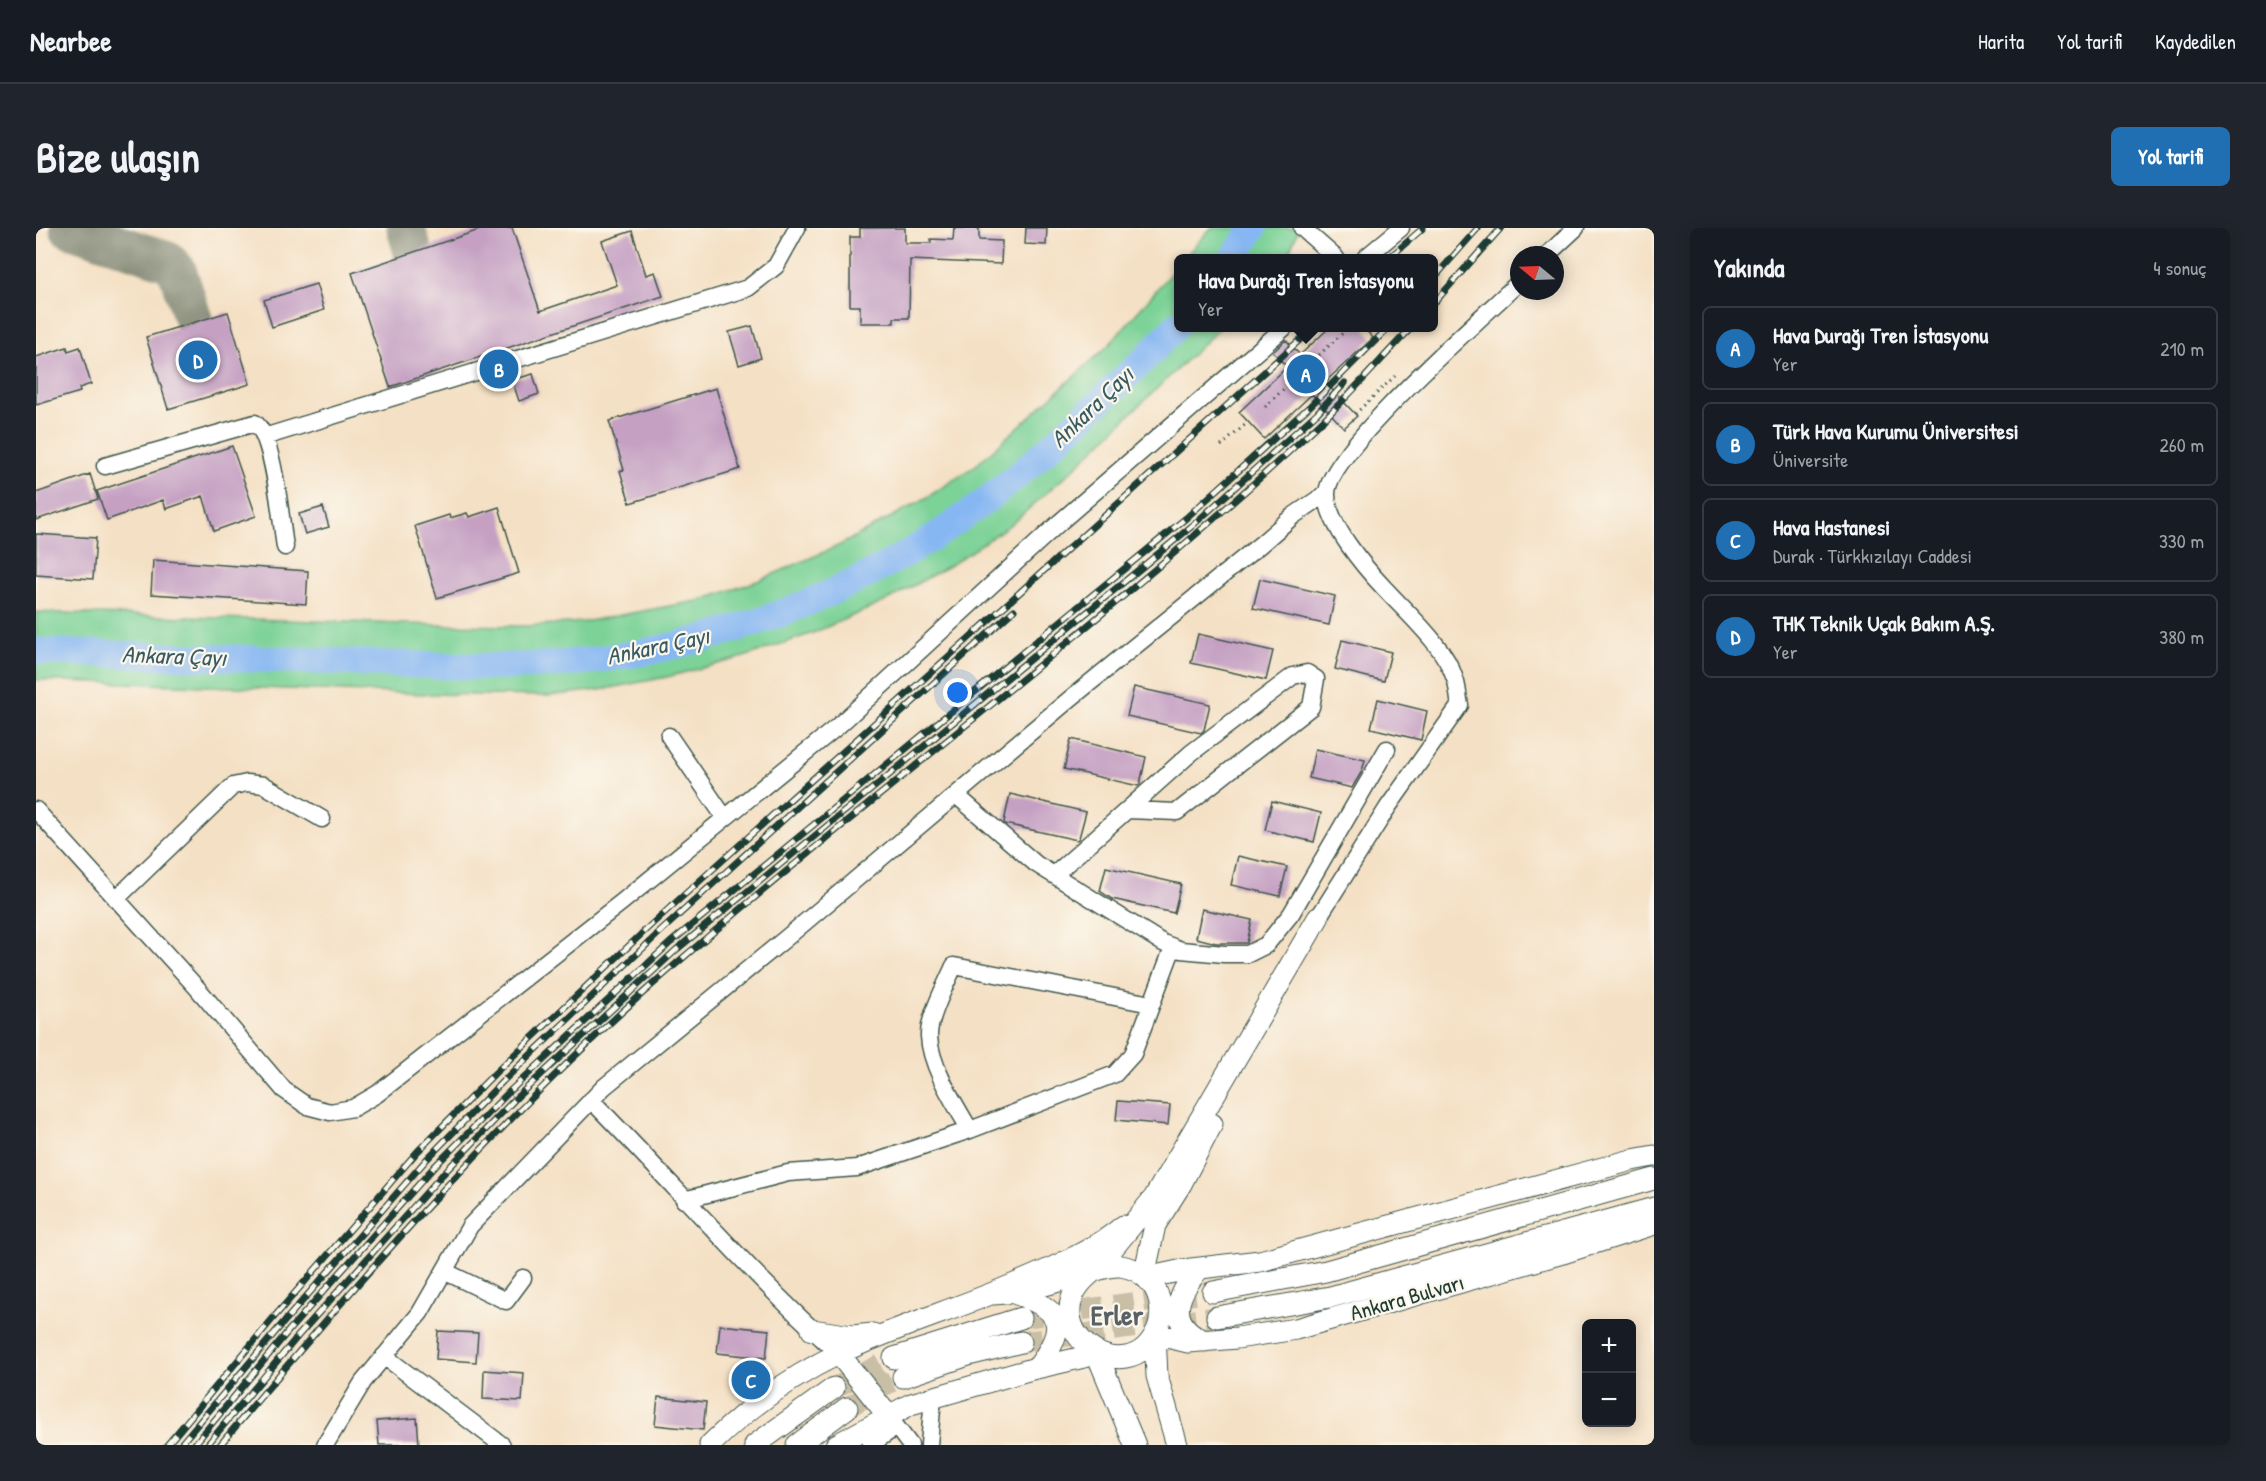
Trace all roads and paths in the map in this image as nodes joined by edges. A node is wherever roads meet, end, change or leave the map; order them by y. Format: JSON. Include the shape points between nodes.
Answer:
{"nodes":[{"id":1,"x":796,"y":228,"type":"edge"},
{"id":2,"x":1302,"y":228,"type":"edge"},
{"id":3,"x":1401,"y":228,"type":"edge"},
{"id":4,"x":1576,"y":228,"type":"edge"},
{"id":5,"x":1557,"y":246,"type":"edge"},
{"id":6,"x":1331,"y":254,"type":"edge"},
{"id":7,"x":1370,"y":254,"type":"edge"},
{"id":8,"x":1510,"y":290,"type":"edge"},
{"id":9,"x":1278,"y":332,"type":"edge"},
{"id":10,"x":1344,"y":332,"type":"edge"},
{"id":11,"x":1319,"y":355,"type":"dead end"},
{"id":12,"x":1291,"y":382,"type":"dead end"},
{"id":13,"x":1385,"y":385,"type":"dead end"},
{"id":14,"x":1265,"y":407,"type":"dead end"},
{"id":15,"x":1355,"y":414,"type":"dead end"},
{"id":16,"x":1248,"y":422,"type":"dead end"},
{"id":17,"x":264,"y":437,"type":"junction"},
{"id":18,"x":1221,"y":446,"type":"dead end"},
{"id":19,"x":105,"y":466,"type":"dead end"},
{"id":20,"x":1327,"y":493,"type":"junction"},
{"id":21,"x":285,"y":547,"type":"dead end"},
{"id":22,"x":669,"y":736,"type":"dead end"},
{"id":23,"x":1387,"y":749,"type":"dead end"},
{"id":24,"x":956,"y":795,"type":"junction"},
{"id":25,"x":36,"y":810,"type":"edge"},
{"id":26,"x":1128,"y":810,"type":"junction"},
{"id":27,"x":725,"y":818,"type":"junction"},
{"id":28,"x":322,"y":819,"type":"dead end"},
{"id":29,"x":1054,"y":876,"type":"junction"},
{"id":30,"x":116,"y":899,"type":"junction"},
{"id":31,"x":1318,"y":918,"type":"junction"},
{"id":32,"x":1173,"y":947,"type":"junction"},
{"id":33,"x":1151,"y":1004,"type":"junction"},
{"id":34,"x":591,"y":1100,"type":"junction"},
{"id":35,"x":970,"y":1130,"type":"junction"},
{"id":36,"x":1654,"y":1156,"type":"edge"},
{"id":37,"x":1654,"y":1179,"type":"edge"},
{"id":38,"x":1154,"y":1198,"type":"junction"},
{"id":39,"x":684,"y":1200,"type":"junction"},
{"id":40,"x":1654,"y":1208,"type":"edge"},
{"id":41,"x":1654,"y":1224,"type":"edge"},
{"id":42,"x":1192,"y":1269,"type":"junction"},
{"id":43,"x":1095,"y":1270,"type":"junction"},
{"id":44,"x":444,"y":1271,"type":"junction"},
{"id":45,"x":1145,"y":1277,"type":"junction"},
{"id":46,"x":523,"y":1278,"type":"dead end"},
{"id":47,"x":1213,"y":1292,"type":"tunnel mouth"},
{"id":48,"x":1014,"y":1293,"type":"junction"},
{"id":49,"x":993,"y":1294,"type":"junction"},
{"id":50,"x":1216,"y":1317,"type":"tunnel mouth"},
{"id":51,"x":1021,"y":1318,"type":"tunnel mouth"},
{"id":52,"x":812,"y":1330,"type":"junction"},
{"id":53,"x":889,"y":1333,"type":"junction"},
{"id":54,"x":1155,"y":1334,"type":"junction"},
{"id":55,"x":1205,"y":1341,"type":"junction"},
{"id":56,"x":1021,"y":1342,"type":"tunnel mouth"},
{"id":57,"x":839,"y":1354,"type":"junction"},
{"id":58,"x":1097,"y":1354,"type":"junction"},
{"id":59,"x":384,"y":1356,"type":"junction"},
{"id":60,"x":894,"y":1358,"type":"tunnel mouth"},
{"id":61,"x":1038,"y":1367,"type":"junction"},
{"id":62,"x":903,"y":1377,"type":"tunnel mouth"},
{"id":63,"x":834,"y":1388,"type":"tunnel mouth"},
{"id":64,"x":933,"y":1397,"type":"junction"},
{"id":65,"x":847,"y":1408,"type":"tunnel mouth"},
{"id":66,"x":893,"y":1422,"type":"junction"},
{"id":67,"x":325,"y":1445,"type":"edge"},
{"id":68,"x":502,"y":1445,"type":"edge"},
{"id":69,"x":710,"y":1445,"type":"edge"},
{"id":70,"x":755,"y":1445,"type":"edge"},
{"id":71,"x":797,"y":1445,"type":"edge"},
{"id":72,"x":836,"y":1445,"type":"edge"},
{"id":73,"x":870,"y":1445,"type":"edge"},
{"id":74,"x":910,"y":1445,"type":"edge"},
{"id":75,"x":929,"y":1445,"type":"edge"},
{"id":76,"x":1135,"y":1445,"type":"edge"},
{"id":77,"x":1176,"y":1445,"type":"edge"}],
"edges":[{"from":1,"to":17,"type":"street","via":[[776,266],[748,288]]},
{"from":2,"to":6,"type":"street"},
{"from":3,"to":7,"type":"street"},
{"from":4,"to":5,"type":"street"},
{"from":8,"to":20,"type":"street","via":[[1368,429],[1335,470]]},
{"from":9,"to":27,"type":"street","via":[[1060,522],[838,726]]},
{"from":10,"to":11,"type":"path"},
{"from":12,"to":14,"type":"path"},
{"from":13,"to":15,"type":"path"},
{"from":16,"to":18,"type":"path"},
{"from":17,"to":19,"type":"street","via":[[255,423],[247,424]]},
{"from":17,"to":21,"type":"street","via":[[272,460]]},
{"from":20,"to":24,"type":"street","via":[[1293,516]]},
{"from":20,"to":31,"type":"street","via":[[1332,514],[1361,564],[1437,645],[1455,677],[1460,705],[1388,807]]},
{"from":22,"to":27,"type":"street"},
{"from":23,"to":32,"type":"street","via":[[1291,914],[1266,945],[1248,954]]},
{"from":24,"to":29,"type":"street"},
{"from":24,"to":34,"type":"street"},
{"from":25,"to":30,"type":"street"},
{"from":26,"to":26,"type":"street","via":[[1191,753],[1293,676],[1307,673],[1316,678],[1311,707],[1177,812]]},
{"from":26,"to":29,"type":"street"},
{"from":27,"to":30,"type":"street","via":[[377,1094],[352,1108],[330,1112],[307,1106],[284,1090]]},
{"from":28,"to":30,"type":"street","via":[[264,785],[233,786]]},
{"from":29,"to":32,"type":"street"},
{"from":31,"to":38,"type":"main road"},
{"from":31,"to":45,"type":"main road","via":[[1155,1225]]},
{"from":32,"to":33,"type":"street"},
{"from":33,"to":35,"type":"street","via":[[1133,1054],[1115,1074]]},
{"from":33,"to":35,"type":"street","via":[[954,966],[928,1035],[939,1075]]},
{"from":34,"to":39,"type":"street"},
{"from":34,"to":44,"type":"street","via":[[470,1226]]},
{"from":35,"to":39,"type":"street","via":[[857,1168],[788,1173]]},
{"from":36,"to":42,"type":"main road","via":[[1260,1261]]},
{"from":37,"to":47,"type":"main road","name":"Ankara Bulvarı","via":[[1326,1271]]},
{"from":38,"to":43,"type":"main road"},
{"from":38,"to":49,"type":"main road","via":[[1119,1229],[1086,1250]]},
{"from":39,"to":52,"type":"street"},
{"from":40,"to":50,"type":"main road","name":"Ankara Bulvarı","via":[[1330,1297]]},
{"from":41,"to":55,"type":"main road","name":"Ankara Bulvarı","via":[[1296,1329]]},
{"from":42,"to":45,"type":"main road"},
{"from":42,"to":55,"type":"main road","via":[[1178,1308],[1188,1330]]},
{"from":43,"to":45,"type":"main road","via":[[1123,1266]]},
{"from":43,"to":48,"type":"main road"},
{"from":43,"to":58,"type":"main road","via":[[1074,1291],[1070,1320],[1084,1346]]},
{"from":44,"to":46,"type":"street","via":[[507,1301]]},
{"from":44,"to":59,"type":"street","via":[[420,1313]]},
{"from":45,"to":54,"type":"main road","via":[[1159,1298],[1160,1317]]},
{"from":48,"to":49,"type":"main road"},
{"from":48,"to":61,"type":"main road","via":[[1048,1308],[1056,1319],[1051,1349]]},
{"from":49,"to":53,"type":"main road"},
{"from":51,"to":60,"type":"main road"},
{"from":52,"to":53,"type":"main road","via":[[852,1336]]},
{"from":52,"to":57,"type":"street"},
{"from":53,"to":57,"type":"main road"},
{"from":54,"to":55,"type":"main road","name":"Ankara Bulvarı","via":[[1188,1342]]},
{"from":54,"to":58,"type":"main road","via":[[1134,1353],[1115,1358]]},
{"from":54,"to":77,"type":"main road","via":[[1157,1376]]},
{"from":56,"to":62,"type":"main road"},
{"from":57,"to":66,"type":"main road"},
{"from":57,"to":69,"type":"main road","via":[[779,1388]]},
{"from":58,"to":61,"type":"main road"},
{"from":58,"to":76,"type":"main road"},
{"from":59,"to":67,"type":"street","via":[[363,1382]]},
{"from":59,"to":68,"type":"street"},
{"from":61,"to":64,"type":"main road"},
{"from":63,"to":70,"type":"main road"},
{"from":64,"to":66,"type":"main road","via":[[911,1404]]},
{"from":64,"to":75,"type":"street"},
{"from":65,"to":71,"type":"main road"},
{"from":66,"to":72,"type":"main road"},
{"from":66,"to":73,"type":"street"},
{"from":66,"to":74,"type":"street"}]}
